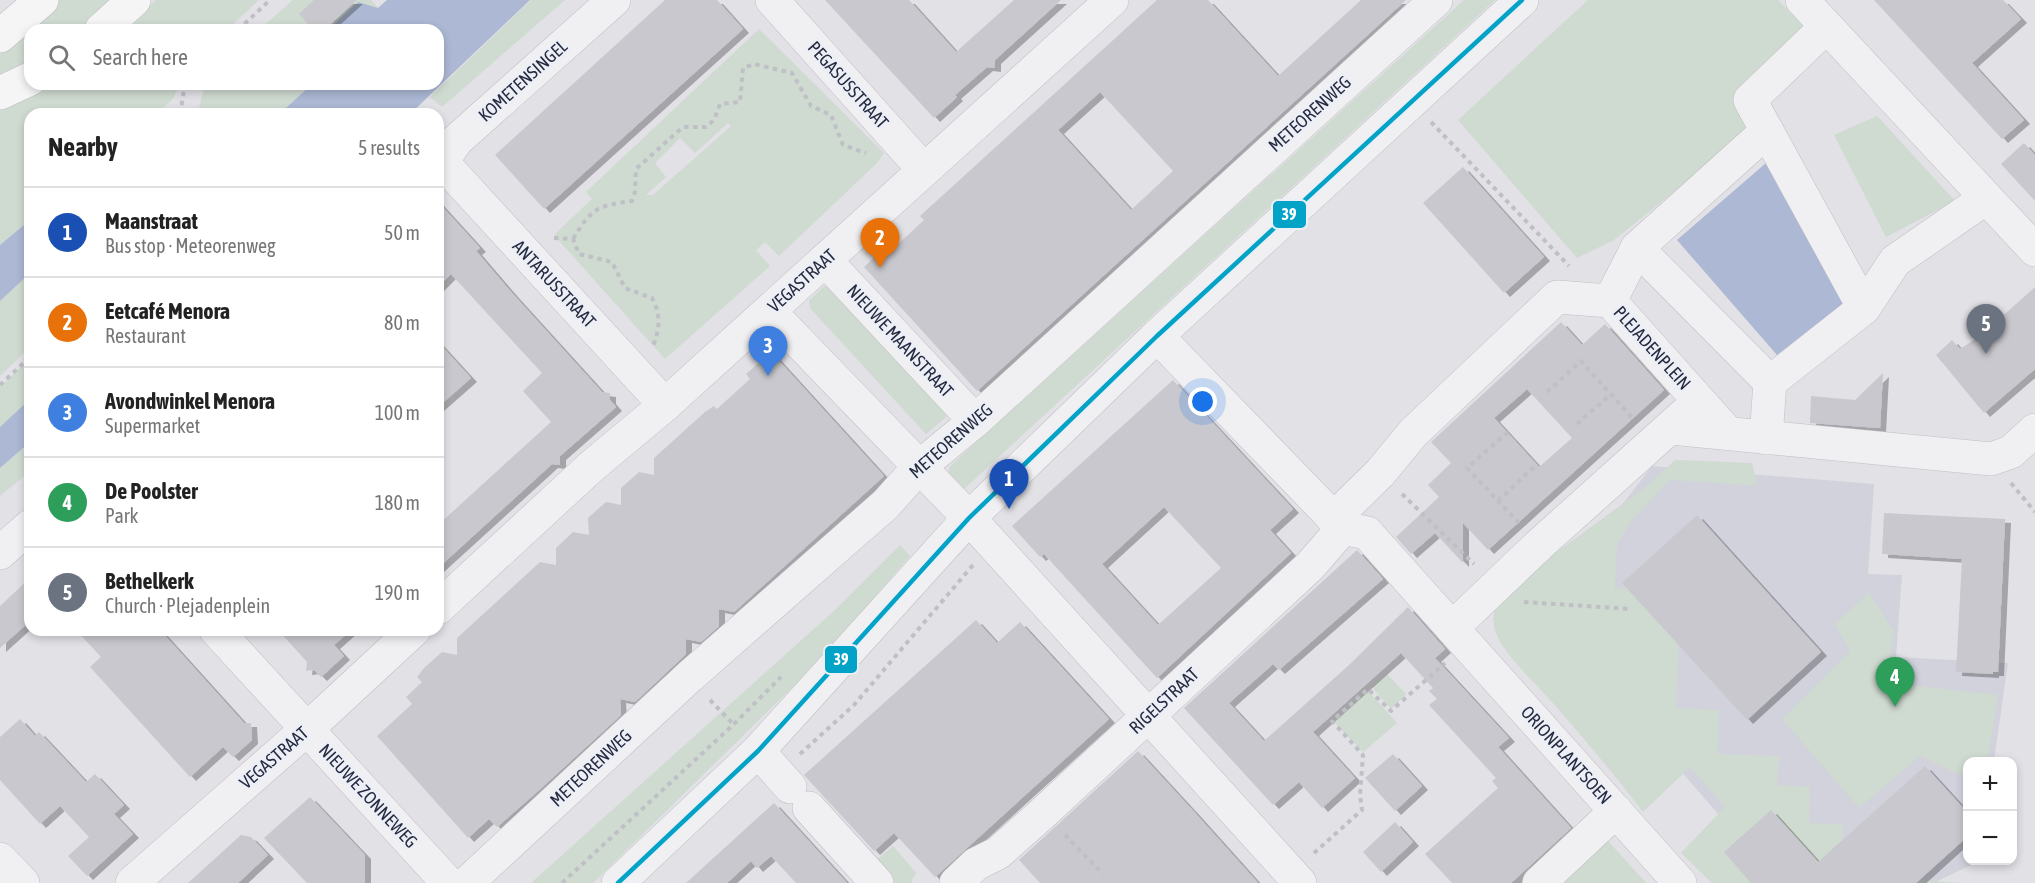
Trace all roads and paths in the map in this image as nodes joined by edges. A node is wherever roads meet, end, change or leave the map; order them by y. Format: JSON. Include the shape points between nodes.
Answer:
{"nodes":[{"id":1,"x":42,"y":0,"type":"edge"},
{"id":2,"x":134,"y":0,"type":"edge"},
{"id":3,"x":270,"y":0,"type":"edge"},
{"id":4,"x":614,"y":0,"type":"edge"},
{"id":5,"x":772,"y":0,"type":"edge"},
{"id":6,"x":1112,"y":0,"type":"edge"},
{"id":7,"x":1436,"y":0,"type":"edge"},
{"id":8,"x":1522,"y":0,"type":"edge"},
{"id":9,"x":1802,"y":0,"type":"edge"},
{"id":10,"x":108,"y":24,"type":"edge"},
{"id":11,"x":244,"y":24,"type":"edge"},
{"id":12,"x":1826,"y":27,"type":"junction"},
{"id":13,"x":0,"y":36,"type":"edge"},
{"id":14,"x":24,"y":82,"type":"edge"},
{"id":15,"x":184,"y":90,"type":"edge"},
{"id":16,"x":0,"y":93,"type":"edge"},
{"id":17,"x":1412,"y":102,"type":"junction"},
{"id":18,"x":181,"y":108,"type":"edge"},
{"id":19,"x":1767,"y":131,"type":"junction"},
{"id":20,"x":874,"y":155,"type":"dead end"},
{"id":21,"x":444,"y":159,"type":"edge"},
{"id":22,"x":444,"y":169,"type":"edge"},
{"id":23,"x":924,"y":170,"type":"junction"},
{"id":24,"x":1986,"y":198,"type":"junction"},
{"id":25,"x":548,"y":237,"type":"dead end"},
{"id":26,"x":573,"y":239,"type":"junction"},
{"id":27,"x":1637,"y":248,"type":"junction"},
{"id":28,"x":2035,"y":250,"type":"edge"},
{"id":29,"x":825,"y":260,"type":"junction"},
{"id":30,"x":1606,"y":301,"type":"junction"},
{"id":31,"x":1864,"y":308,"type":"junction"},
{"id":32,"x":769,"y":311,"type":"junction"},
{"id":33,"x":1157,"y":336,"type":"junction"},
{"id":34,"x":651,"y":351,"type":"dead end"},
{"id":35,"x":24,"y":363,"type":"edge"},
{"id":36,"x":1770,"y":382,"type":"junction"},
{"id":37,"x":0,"y":385,"type":"edge"},
{"id":38,"x":1547,"y":392,"type":"dead end"},
{"id":39,"x":1611,"y":394,"type":"junction"},
{"id":40,"x":1699,"y":401,"type":"junction"},
{"id":41,"x":665,"y":405,"type":"junction"},
{"id":42,"x":975,"y":421,"type":"junction"},
{"id":43,"x":1577,"y":424,"type":"dead end"},
{"id":44,"x":2035,"y":430,"type":"edge"},
{"id":45,"x":1508,"y":432,"type":"dead end"},
{"id":46,"x":1727,"y":432,"type":"junction"},
{"id":47,"x":1663,"y":435,"type":"junction"},
{"id":48,"x":1766,"y":438,"type":"junction"},
{"id":49,"x":1537,"y":464,"type":"dead end"},
{"id":50,"x":919,"y":467,"type":"junction"},
{"id":51,"x":1380,"y":472,"type":"junction"},
{"id":52,"x":1498,"y":501,"type":"junction"},
{"id":53,"x":969,"y":518,"type":"junction"},
{"id":54,"x":1338,"y":524,"type":"junction"},
{"id":55,"x":24,"y":531,"type":"edge"},
{"id":56,"x":992,"y":544,"type":"junction"},
{"id":57,"x":1539,"y":545,"type":"junction"},
{"id":58,"x":0,"y":553,"type":"edge"},
{"id":59,"x":1497,"y":586,"type":"junction"},
{"id":60,"x":444,"y":602,"type":"edge"},
{"id":61,"x":1631,"y":609,"type":"dead end"},
{"id":62,"x":222,"y":636,"type":"edge"},
{"id":63,"x":408,"y":636,"type":"edge"},
{"id":64,"x":1460,"y":636,"type":"junction"},
{"id":65,"x":789,"y":668,"type":"dead end"},
{"id":66,"x":689,"y":677,"type":"junction"},
{"id":67,"x":1149,"y":714,"type":"junction"},
{"id":68,"x":734,"y":724,"type":"junction"},
{"id":69,"x":307,"y":729,"type":"junction"},
{"id":70,"x":784,"y":780,"type":"junction"},
{"id":71,"x":1616,"y":811,"type":"junction"},
{"id":72,"x":1043,"y":813,"type":"junction"},
{"id":73,"x":1103,"y":874,"type":"dead end"},
{"id":74,"x":976,"y":877,"type":"edge"},
{"id":75,"x":1290,"y":880,"type":"edge"},
{"id":76,"x":1675,"y":881,"type":"edge"},
{"id":77,"x":132,"y":883,"type":"edge"},
{"id":78,"x":448,"y":883,"type":"edge"},
{"id":79,"x":467,"y":883,"type":"edge"},
{"id":80,"x":562,"y":883,"type":"edge"},
{"id":81,"x":618,"y":883,"type":"edge"},
{"id":82,"x":877,"y":883,"type":"edge"},
{"id":83,"x":1539,"y":883,"type":"edge"}],
"edges":[{"from":1,"to":13,"type":"main road"},
{"from":2,"to":10,"type":"main road"},
{"from":3,"to":11,"type":"path"},
{"from":4,"to":21,"type":"street","name":"KOMETENSINGEL","via":[[458,140]]},
{"from":5,"to":23,"type":"street","name":"PEGASUSSTRAAT"},
{"from":6,"to":23,"type":"street","name":"VEGASTRAAT"},
{"from":7,"to":42,"type":"street","name":"METEORENWEG"},
{"from":8,"to":17,"type":"street"},
{"from":9,"to":12,"type":"street"},
{"from":12,"to":19,"type":"street","via":[[1750,100]]},
{"from":12,"to":24,"type":"street"},
{"from":14,"to":16,"type":"main road"},
{"from":15,"to":18,"type":"path"},
{"from":17,"to":30,"type":"path"},
{"from":17,"to":33,"type":"street"},
{"from":19,"to":27,"type":"street"},
{"from":19,"to":31,"type":"street"},
{"from":20,"to":26,"type":"path","via":[[843,145],[831,115],[811,106],[792,73],[754,64],[743,68],[740,102],[720,104],[714,120],[706,127],[682,127],[636,169],[632,201],[602,205],[584,221]]},
{"from":22,"to":41,"type":"street","name":"ANTARUSSTRAAT"},
{"from":23,"to":29,"type":"street","name":"VEGASTRAAT"},
{"from":24,"to":28,"type":"street"},
{"from":24,"to":31,"type":"street","via":[[1895,261]]},
{"from":25,"to":26,"type":"path"},
{"from":26,"to":34,"type":"path","via":[[579,254],[612,262],[625,288],[652,298],[659,312],[659,332]]},
{"from":27,"to":30,"type":"street"},
{"from":27,"to":36,"type":"street"},
{"from":29,"to":32,"type":"street","name":"VEGASTRAAT"},
{"from":29,"to":42,"type":"street","name":"NIEUWE MAANSTRAAT"},
{"from":30,"to":40,"type":"street","name":"PLEJADENPLEIN"},
{"from":30,"to":51,"type":"street","name":"PLEJADENPLEIN","via":[[1557,297],[1413,433]]},
{"from":31,"to":36,"type":"street"},
{"from":32,"to":41,"type":"street","name":"VEGASTRAAT"},
{"from":32,"to":50,"type":"street"},
{"from":33,"to":53,"type":"street"},
{"from":33,"to":54,"type":"street"},
{"from":35,"to":37,"type":"path"},
{"from":36,"to":48,"type":"street"},
{"from":38,"to":39,"type":"path","via":[[1581,361]]},
{"from":39,"to":43,"type":"path"},
{"from":39,"to":47,"type":"path"},
{"from":40,"to":46,"type":"street","name":"PLEJADENPLEIN"},
{"from":40,"to":47,"type":"street"},
{"from":41,"to":60,"type":"street","name":"VEGASTRAAT","via":[[592,466]]},
{"from":42,"to":50,"type":"street","name":"METEORENWEG"},
{"from":44,"to":48,"type":"street","via":[[2011,452],[1991,459]]},
{"from":45,"to":52,"type":"path","via":[[1467,468]]},
{"from":46,"to":47,"type":"street"},
{"from":46,"to":48,"type":"street"},
{"from":47,"to":57,"type":"street"},
{"from":49,"to":52,"type":"path"},
{"from":50,"to":53,"type":"street"},
{"from":50,"to":66,"type":"street","name":"METEORENWEG","via":[[886,504]]},
{"from":51,"to":54,"type":"street","name":"PLEJADENPLEIN"},
{"from":51,"to":59,"type":"path"},
{"from":52,"to":57,"type":"path"},
{"from":53,"to":56,"type":"street"},
{"from":53,"to":70,"type":"street"},
{"from":54,"to":64,"type":"street","name":"ORIONPLANTSOEN","via":[[1367,533]]},
{"from":54,"to":67,"type":"street","name":"RIGELSTRAAT","via":[[1310,566]]},
{"from":55,"to":58,"type":"street"},
{"from":56,"to":67,"type":"street"},
{"from":56,"to":70,"type":"path"},
{"from":57,"to":59,"type":"street"},
{"from":59,"to":61,"type":"path","via":[[1513,601]]},
{"from":59,"to":64,"type":"street"},
{"from":62,"to":69,"type":"street","name":"NIEUWE ZONNEWEG"},
{"from":63,"to":69,"type":"street","name":"VEGASTRAAT"},
{"from":64,"to":71,"type":"street","name":"ORIONPLANTSOEN"},
{"from":64,"to":75,"type":"path","via":[[1391,711],[1368,689],[1332,721],[1363,755],[1362,810]]},
{"from":65,"to":68,"type":"path"},
{"from":66,"to":68,"type":"path"},
{"from":66,"to":79,"type":"street","name":"METEORENWEG"},
{"from":67,"to":72,"type":"street","name":"RIGELSTRAAT"},
{"from":67,"to":75,"type":"street"},
{"from":68,"to":70,"type":"path"},
{"from":68,"to":80,"type":"path"},
{"from":69,"to":77,"type":"street","name":"VEGASTRAAT"},
{"from":69,"to":78,"type":"street","name":"NIEUWE ZONNEWEG"},
{"from":70,"to":81,"type":"street"},
{"from":70,"to":82,"type":"street"},
{"from":71,"to":76,"type":"street","name":"ORIONPLANTSOEN"},
{"from":71,"to":83,"type":"street"},
{"from":72,"to":73,"type":"path"},
{"from":72,"to":74,"type":"street","name":"RIGELSTRAAT"}]}
